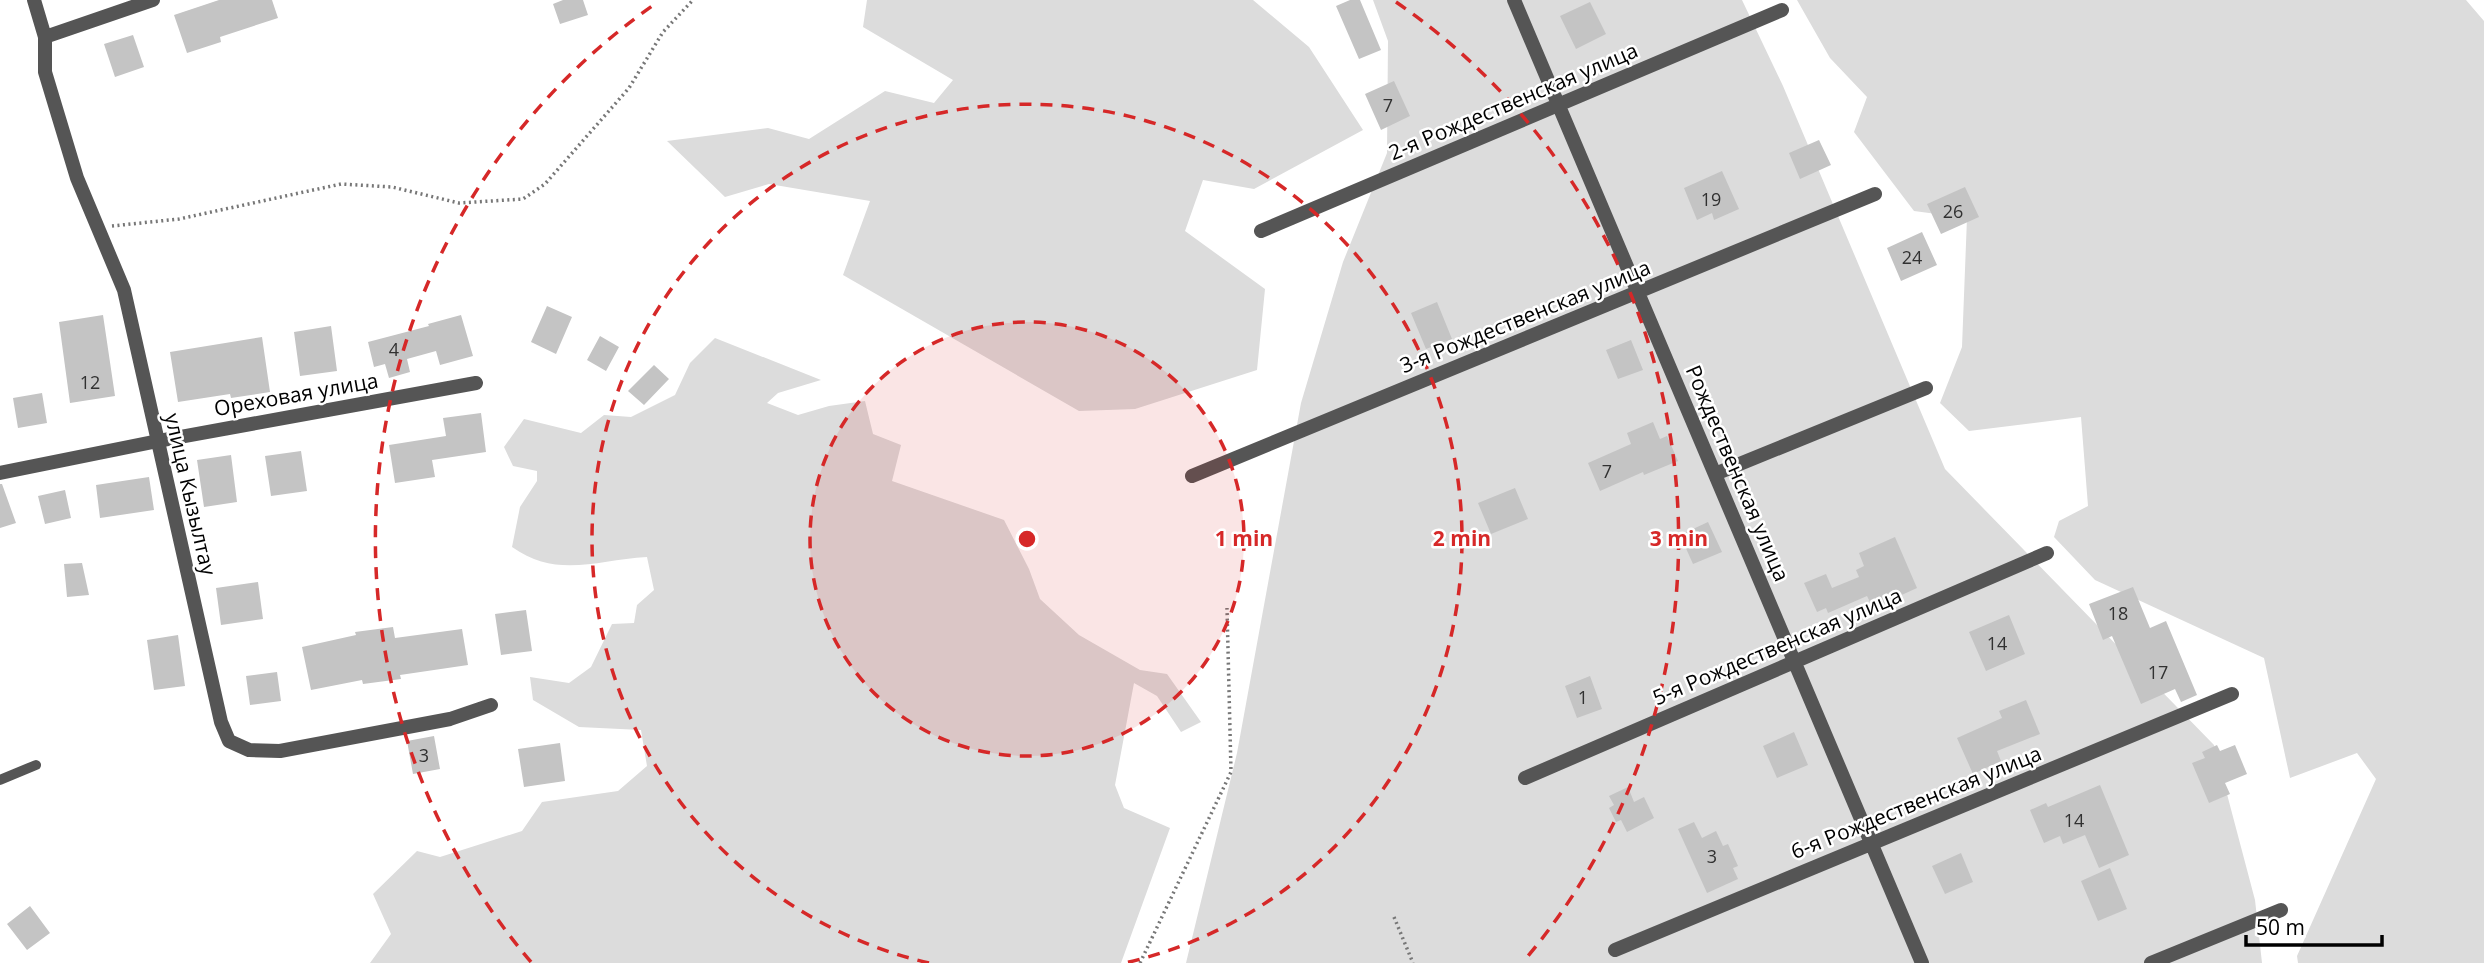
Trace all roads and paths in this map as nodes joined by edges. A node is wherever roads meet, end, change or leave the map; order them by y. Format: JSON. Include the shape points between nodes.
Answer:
{"nodes":[{"id":1,"x":34,"y":0,"type":"edge"},
{"id":2,"x":153,"y":0,"type":"edge"},
{"id":3,"x":693,"y":0,"type":"edge"},
{"id":4,"x":1514,"y":0,"type":"edge"},
{"id":5,"x":1782,"y":10,"type":"dead end"},
{"id":6,"x":45,"y":37,"type":"junction"},
{"id":7,"x":1558,"y":105,"type":"junction"},
{"id":8,"x":1875,"y":194,"type":"dead end"},
{"id":9,"x":99,"y":228,"type":"junction"},
{"id":10,"x":1261,"y":231,"type":"dead end"},
{"id":11,"x":1638,"y":292,"type":"junction"},
{"id":12,"x":476,"y":383,"type":"dead end"},
{"id":13,"x":1926,"y":388,"type":"dead end"},
{"id":14,"x":158,"y":441,"type":"junction"},
{"id":15,"x":0,"y":473,"type":"edge"},
{"id":16,"x":1715,"y":474,"type":"junction"},
{"id":17,"x":1192,"y":476,"type":"dead end"},
{"id":18,"x":2047,"y":553,"type":"dead end"},
{"id":19,"x":1227,"y":608,"type":"dead end"},
{"id":20,"x":1794,"y":662,"type":"junction"},
{"id":21,"x":2232,"y":694,"type":"dead end"},
{"id":22,"x":491,"y":705,"type":"dead end"},
{"id":23,"x":36,"y":765,"type":"dead end"},
{"id":24,"x":1525,"y":778,"type":"dead end"},
{"id":25,"x":0,"y":780,"type":"edge"},
{"id":26,"x":1872,"y":843,"type":"junction"},
{"id":27,"x":2281,"y":910,"type":"dead end"},
{"id":28,"x":1394,"y":917,"type":"dead end"},
{"id":29,"x":1615,"y":950,"type":"dead end"},
{"id":30,"x":1140,"y":963,"type":"edge"},
{"id":31,"x":1413,"y":963,"type":"edge"},
{"id":32,"x":1922,"y":963,"type":"edge"},
{"id":33,"x":2151,"y":963,"type":"edge"}],
"edges":[{"from":1,"to":6,"type":"street","name":"улица Кызылтау"},
{"from":2,"to":6,"type":"street"},
{"from":3,"to":9,"type":"path","via":[[663,32],[629,88],[545,184],[523,199],[459,203],[392,187],[341,184],[179,219]]},
{"from":4,"to":7,"type":"street","name":"Рождественская улица"},
{"from":5,"to":7,"type":"street","name":"2-я Рождественская улица"},
{"from":6,"to":9,"type":"street","name":"улица Кызылтау","via":[[46,72],[77,178]]},
{"from":7,"to":10,"type":"street","name":"2-я Рождественская улица"},
{"from":7,"to":11,"type":"street","name":"Рождественская улица"},
{"from":8,"to":11,"type":"street","name":"3-я Рождественская улица"},
{"from":9,"to":14,"type":"street","name":"улица Кызылтау","via":[[124,290]]},
{"from":11,"to":16,"type":"street","name":"Рождественская улица"},
{"from":11,"to":17,"type":"street","name":"3-я Рождественская улица"},
{"from":12,"to":14,"type":"street","name":"Ореховая улица"},
{"from":13,"to":16,"type":"street"},
{"from":14,"to":15,"type":"street","name":"Ореховая улица"},
{"from":14,"to":22,"type":"street","name":"улица Кызылтау","via":[[229,741],[249,750],[280,751],[450,719]]},
{"from":16,"to":20,"type":"street","name":"Рождественская улица"},
{"from":18,"to":20,"type":"street","name":"5-я Рождественская улица"},
{"from":19,"to":30,"type":"path","via":[[1231,772]]},
{"from":20,"to":24,"type":"street","name":"5-я Рождественская улица"},
{"from":20,"to":26,"type":"street","name":"Рождественская улица"},
{"from":21,"to":26,"type":"street","name":"6-я Рождественская улица"},
{"from":23,"to":25,"type":"lane"},
{"from":26,"to":29,"type":"street","name":"6-я Рождественская улица"},
{"from":26,"to":32,"type":"street","name":"Рождественская улица"},
{"from":27,"to":33,"type":"street"},
{"from":28,"to":31,"type":"path"}]}
